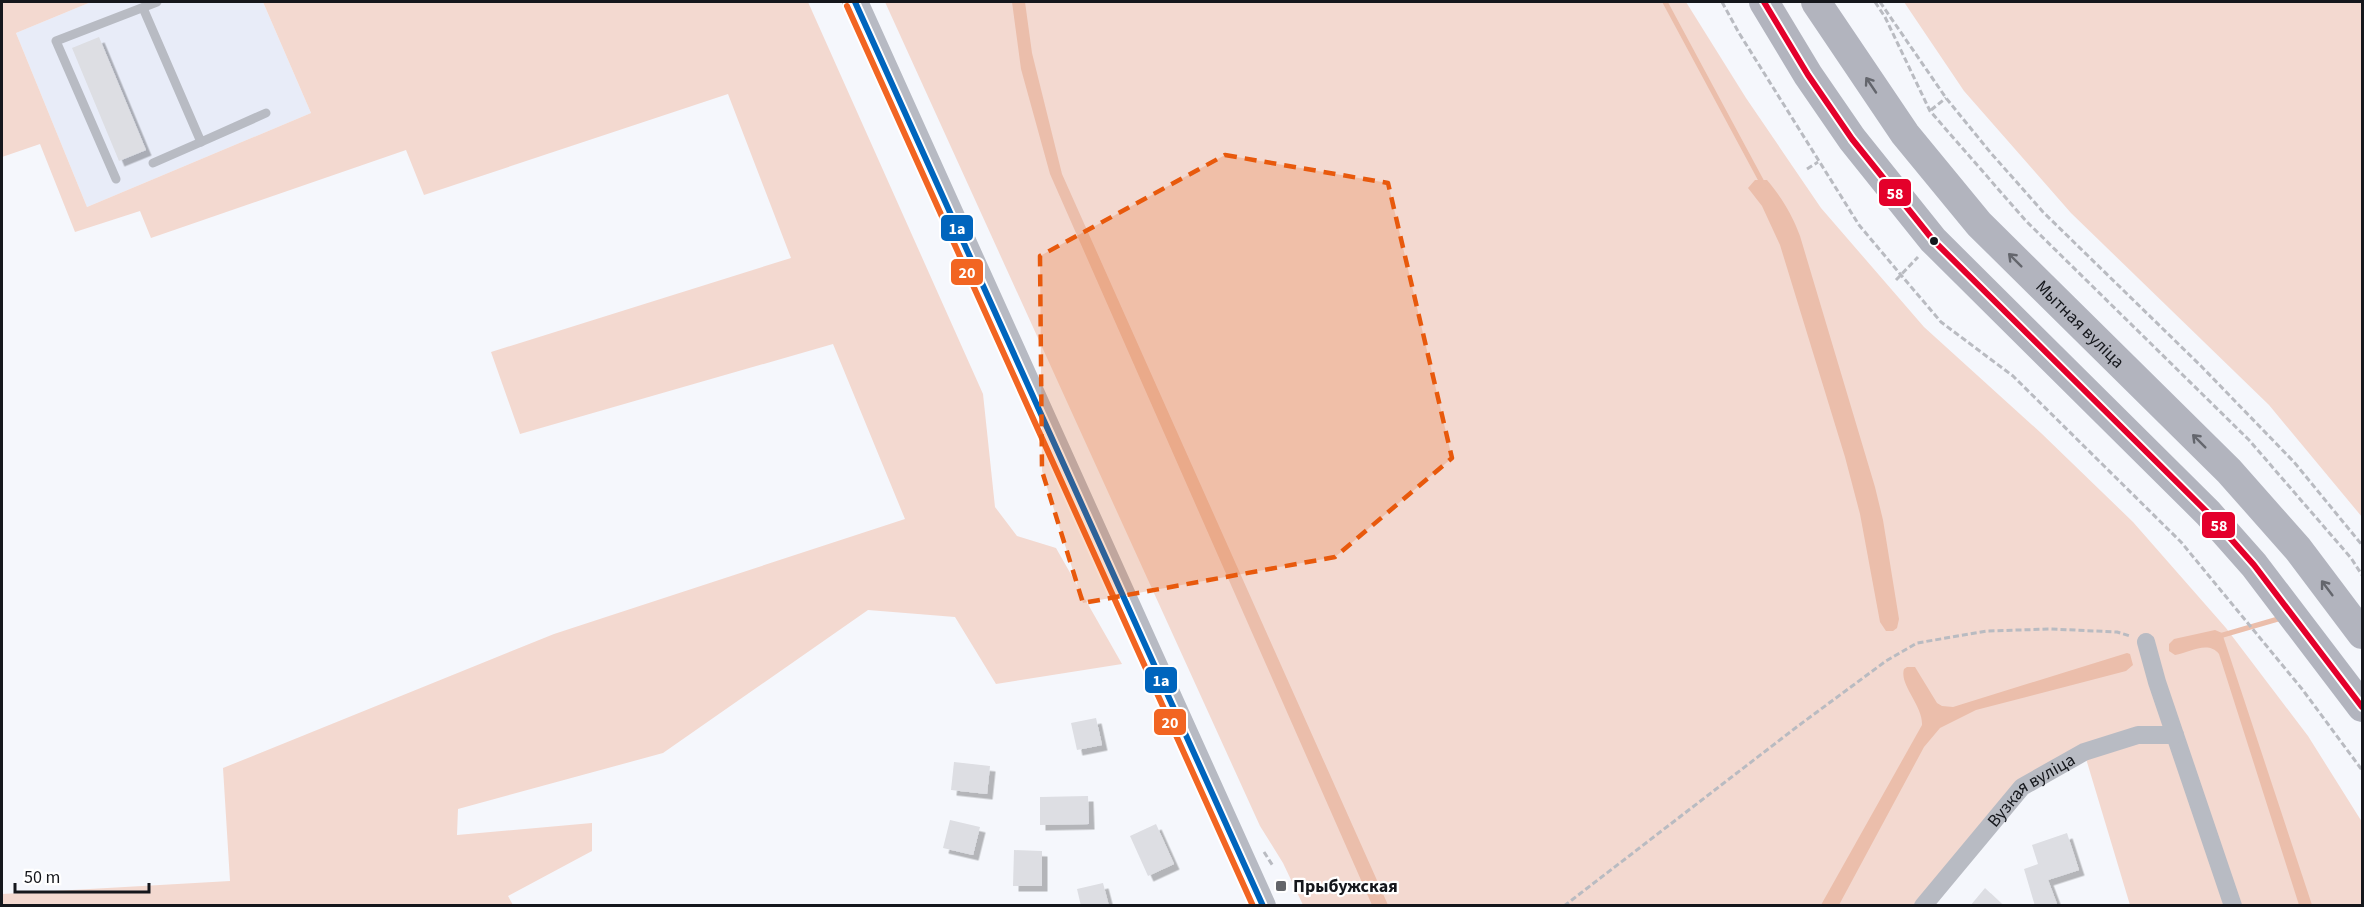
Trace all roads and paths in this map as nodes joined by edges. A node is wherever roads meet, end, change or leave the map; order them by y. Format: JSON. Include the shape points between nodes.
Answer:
{"nodes":[{"id":1,"x":157,"y":2,"type":"edge"},
{"id":2,"x":855,"y":2,"type":"edge"},
{"id":3,"x":1722,"y":2,"type":"edge"},
{"id":4,"x":1764,"y":2,"type":"edge"},
{"id":5,"x":1816,"y":2,"type":"edge"},
{"id":6,"x":1875,"y":2,"type":"edge"},
{"id":7,"x":1880,"y":2,"type":"edge"},
{"id":8,"x":143,"y":8,"type":"junction"},
{"id":9,"x":1946,"y":98,"type":"junction"},
{"id":10,"x":1930,"y":111,"type":"junction"},
{"id":11,"x":266,"y":113,"type":"dead end"},
{"id":12,"x":201,"y":142,"type":"junction"},
{"id":13,"x":1818,"y":161,"type":"junction"},
{"id":14,"x":153,"y":163,"type":"dead end"},
{"id":15,"x":1807,"y":169,"type":"dead end"},
{"id":16,"x":116,"y":179,"type":"dead end"},
{"id":17,"x":1933,"y":240,"type":"junction"},
{"id":18,"x":1901,"y":275,"type":"junction"},
{"id":19,"x":1896,"y":280,"type":"dead end"},
{"id":20,"x":2362,"y":545,"type":"edge"},
{"id":21,"x":2362,"y":575,"type":"edge"},
{"id":22,"x":2362,"y":634,"type":"edge"},
{"id":23,"x":2146,"y":642,"type":"joint"},
{"id":24,"x":2362,"y":707,"type":"edge"},
{"id":25,"x":2175,"y":735,"type":"junction"},
{"id":26,"x":2362,"y":770,"type":"edge"},
{"id":27,"x":1263,"y":906,"type":"edge"},
{"id":28,"x":1564,"y":906,"type":"edge"},
{"id":29,"x":1923,"y":906,"type":"edge"},
{"id":30,"x":2233,"y":906,"type":"edge"}],
"edges":[{"from":1,"to":8,"type":"lane"},
{"from":2,"to":27,"type":"main road"},
{"from":3,"to":13,"type":"path"},
{"from":4,"to":17,"type":"highway","via":[[1852,139]]},
{"from":22,"to":5,"type":"highway","name":"Мытная вуліца","one_way":true,"via":[[2298,549],[2229,471],[1979,224],[1905,134]]},
{"from":6,"to":10,"type":"path"},
{"from":7,"to":9,"type":"path"},
{"from":8,"to":12,"type":"lane"},
{"from":8,"to":16,"type":"lane","via":[[56,41]]},
{"from":9,"to":10,"type":"path"},
{"from":9,"to":20,"type":"path","via":[[2043,212],[2294,462]]},
{"from":10,"to":21,"type":"path","via":[[2026,221],[2249,440]]},
{"from":11,"to":12,"type":"lane"},
{"from":12,"to":14,"type":"lane"},
{"from":13,"to":15,"type":"path"},
{"from":13,"to":18,"type":"path","via":[[1859,225]]},
{"from":17,"to":18,"type":"path"},
{"from":17,"to":24,"type":"highway","via":[[2208,513],[2254,565]]},
{"from":18,"to":19,"type":"path"},
{"from":18,"to":26,"type":"path","via":[[1941,322],[2013,376],[2181,542],[2302,689]]},
{"from":23,"to":25,"type":"street"},
{"from":23,"to":28,"type":"path","via":[[2117,632],[2051,629],[1987,632],[1917,643],[1816,713]]},
{"from":25,"to":29,"type":"street","name":"Вузкая вуліца","via":[[2138,735],[2084,752],[2022,787]]},
{"from":25,"to":30,"type":"street"}]}
